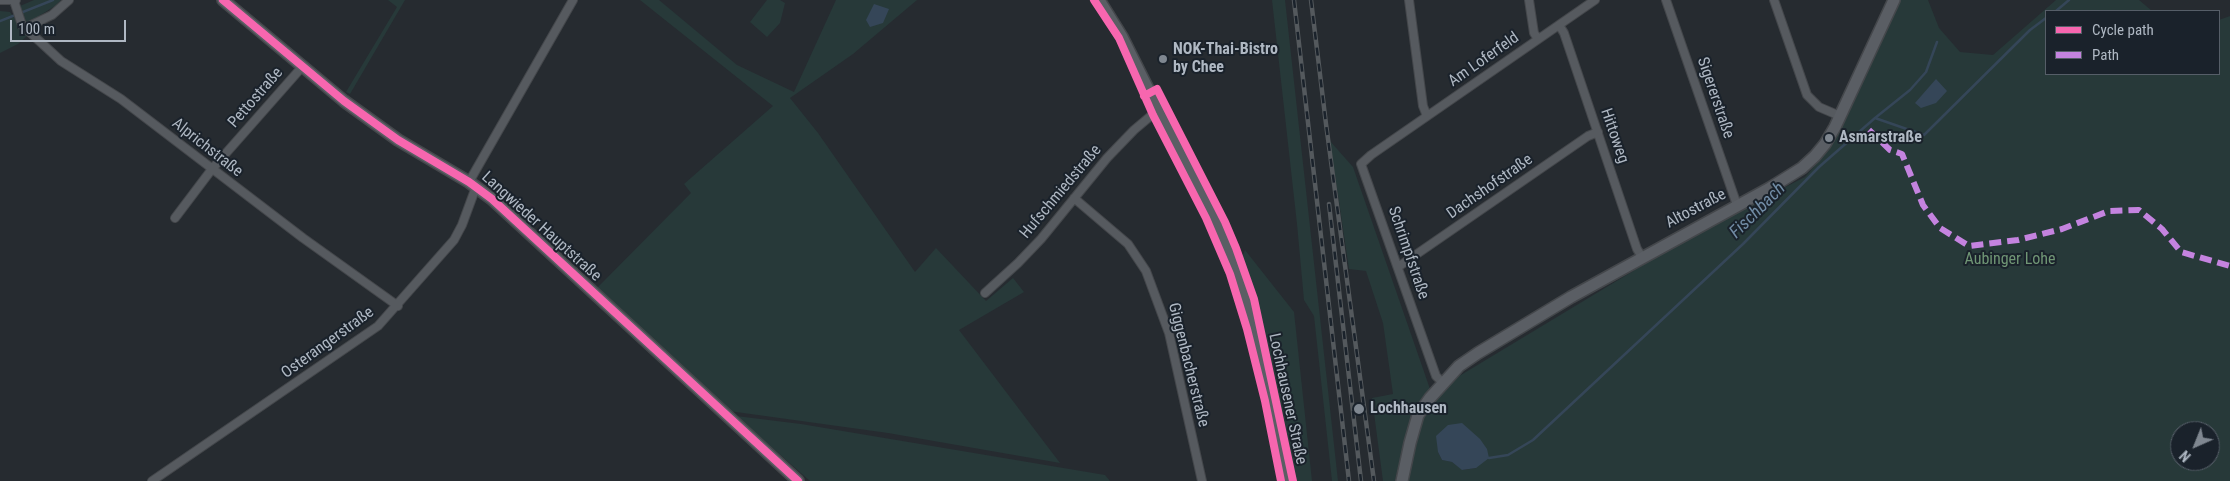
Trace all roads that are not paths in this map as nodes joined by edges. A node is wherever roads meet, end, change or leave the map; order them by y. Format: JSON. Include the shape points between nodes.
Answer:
{"nodes":[{"id":1,"x":1,"y":0,"type":"edge"},
{"id":2,"x":69,"y":0,"type":"edge"},
{"id":3,"x":223,"y":0,"type":"edge"},
{"id":4,"x":573,"y":0,"type":"edge"},
{"id":5,"x":1099,"y":0,"type":"edge"},
{"id":6,"x":1409,"y":0,"type":"edge"},
{"id":7,"x":1530,"y":0,"type":"edge"},
{"id":8,"x":1595,"y":0,"type":"edge"},
{"id":9,"x":1666,"y":0,"type":"edge"},
{"id":10,"x":1894,"y":0,"type":"edge"},
{"id":11,"x":1776,"y":1,"type":"edge"},
{"id":12,"x":15,"y":2,"type":"edge"},
{"id":13,"x":22,"y":25,"type":"junction"},
{"id":14,"x":1559,"y":25,"type":"junction"},
{"id":15,"x":1538,"y":39,"type":"junction"},
{"id":16,"x":302,"y":67,"type":"junction"},
{"id":17,"x":1159,"y":110,"type":"junction"},
{"id":18,"x":1427,"y":116,"type":"junction"},
{"id":19,"x":1840,"y":116,"type":"junction"},
{"id":20,"x":1598,"y":132,"type":"junction"},
{"id":21,"x":1389,"y":143,"type":"joint"},
{"id":22,"x":212,"y":169,"type":"junction"},
{"id":23,"x":473,"y":184,"type":"junction"},
{"id":24,"x":1074,"y":198,"type":"junction"},
{"id":25,"x":1737,"y":205,"type":"junction"},
{"id":26,"x":175,"y":218,"type":"dead end"},
{"id":27,"x":1642,"y":256,"type":"junction"},
{"id":28,"x":1398,"y":267,"type":"junction"},
{"id":29,"x":985,"y":293,"type":"dead end"},
{"id":30,"x":398,"y":306,"type":"junction"},
{"id":31,"x":1443,"y":383,"type":"junction"},
{"id":32,"x":152,"y":481,"type":"edge"},
{"id":33,"x":798,"y":481,"type":"edge"},
{"id":34,"x":1202,"y":481,"type":"edge"},
{"id":35,"x":1288,"y":481,"type":"edge"},
{"id":36,"x":1402,"y":481,"type":"edge"}],
"edges":[{"from":1,"to":12,"type":"street"},
{"from":2,"to":13,"type":"street","via":[[52,15]]},
{"from":3,"to":16,"type":"main road","name":"Langwieder Hauptstraße"},
{"from":4,"to":23,"type":"street","name":"Osterangerstraße"},
{"from":5,"to":17,"type":"main road","name":"Lochhausener Straße","via":[[1122,36]]},
{"from":6,"to":18,"type":"street","via":[[1422,106]]},
{"from":7,"to":15,"type":"street","via":[[1534,33]]},
{"from":8,"to":14,"type":"street","name":"Am Loferfeld"},
{"from":9,"to":25,"type":"street","name":"Sigererstraße"},
{"from":10,"to":19,"type":"main road","name":"Altostraße"},
{"from":11,"to":19,"type":"street","via":[[1807,95],[1819,107]]},
{"from":12,"to":13,"type":"street","name":"Alprichstraße"},
{"from":13,"to":22,"type":"street","name":"Alprichstraße","via":[[62,61],[121,99]]},
{"from":14,"to":15,"type":"street","name":"Am Loferfeld"},
{"from":14,"to":20,"type":"street","name":"Hittoweg"},
{"from":15,"to":18,"type":"street","name":"Am Loferfeld"},
{"from":16,"to":22,"type":"street","name":"Pettostraße"},
{"from":16,"to":23,"type":"main road","name":"Langwieder Hauptstraße","via":[[398,140]]},
{"from":17,"to":24,"type":"street","name":"Hufschmiedstraße","via":[[1134,130]]},
{"from":17,"to":35,"type":"main road","name":"Lochhausener Straße","via":[[1214,217],[1237,271],[1273,400]]},
{"from":18,"to":21,"type":"street","name":"Am Loferfeld"},
{"from":19,"to":25,"type":"main road","name":"Altostraße","via":[[1825,144],[1802,168]]},
{"from":20,"to":27,"type":"street","name":"Hittoweg"},
{"from":20,"to":28,"type":"street","name":"Dachshofstraße"},
{"from":21,"to":28,"type":"street","name":"Schrimpfstraße","via":[[1362,164]]},
{"from":22,"to":26,"type":"street","name":"Pettostraße"},
{"from":22,"to":30,"type":"street","name":"Alprichstraße"},
{"from":23,"to":30,"type":"street","name":"Osterangerstraße","via":[[462,225],[454,240]]},
{"from":23,"to":33,"type":"main road","name":"Langwieder Hauptstraße"},
{"from":24,"to":29,"type":"street","name":"Hufschmiedstraße","via":[[1018,264]]},
{"from":24,"to":34,"type":"street","name":"Giggenbacherstraße","via":[[1128,244],[1146,271],[1169,333]]},
{"from":25,"to":27,"type":"main road","name":"Altostraße"},
{"from":27,"to":31,"type":"main road","name":"Altostraße","via":[[1478,353]]},
{"from":28,"to":31,"type":"street","name":"Schrimpfstraße","via":[[1436,376]]},
{"from":30,"to":32,"type":"street","name":"Osterangerstraße","via":[[371,331]]},
{"from":31,"to":36,"type":"main road","name":"Altostraße","via":[[1418,416]]}]}
